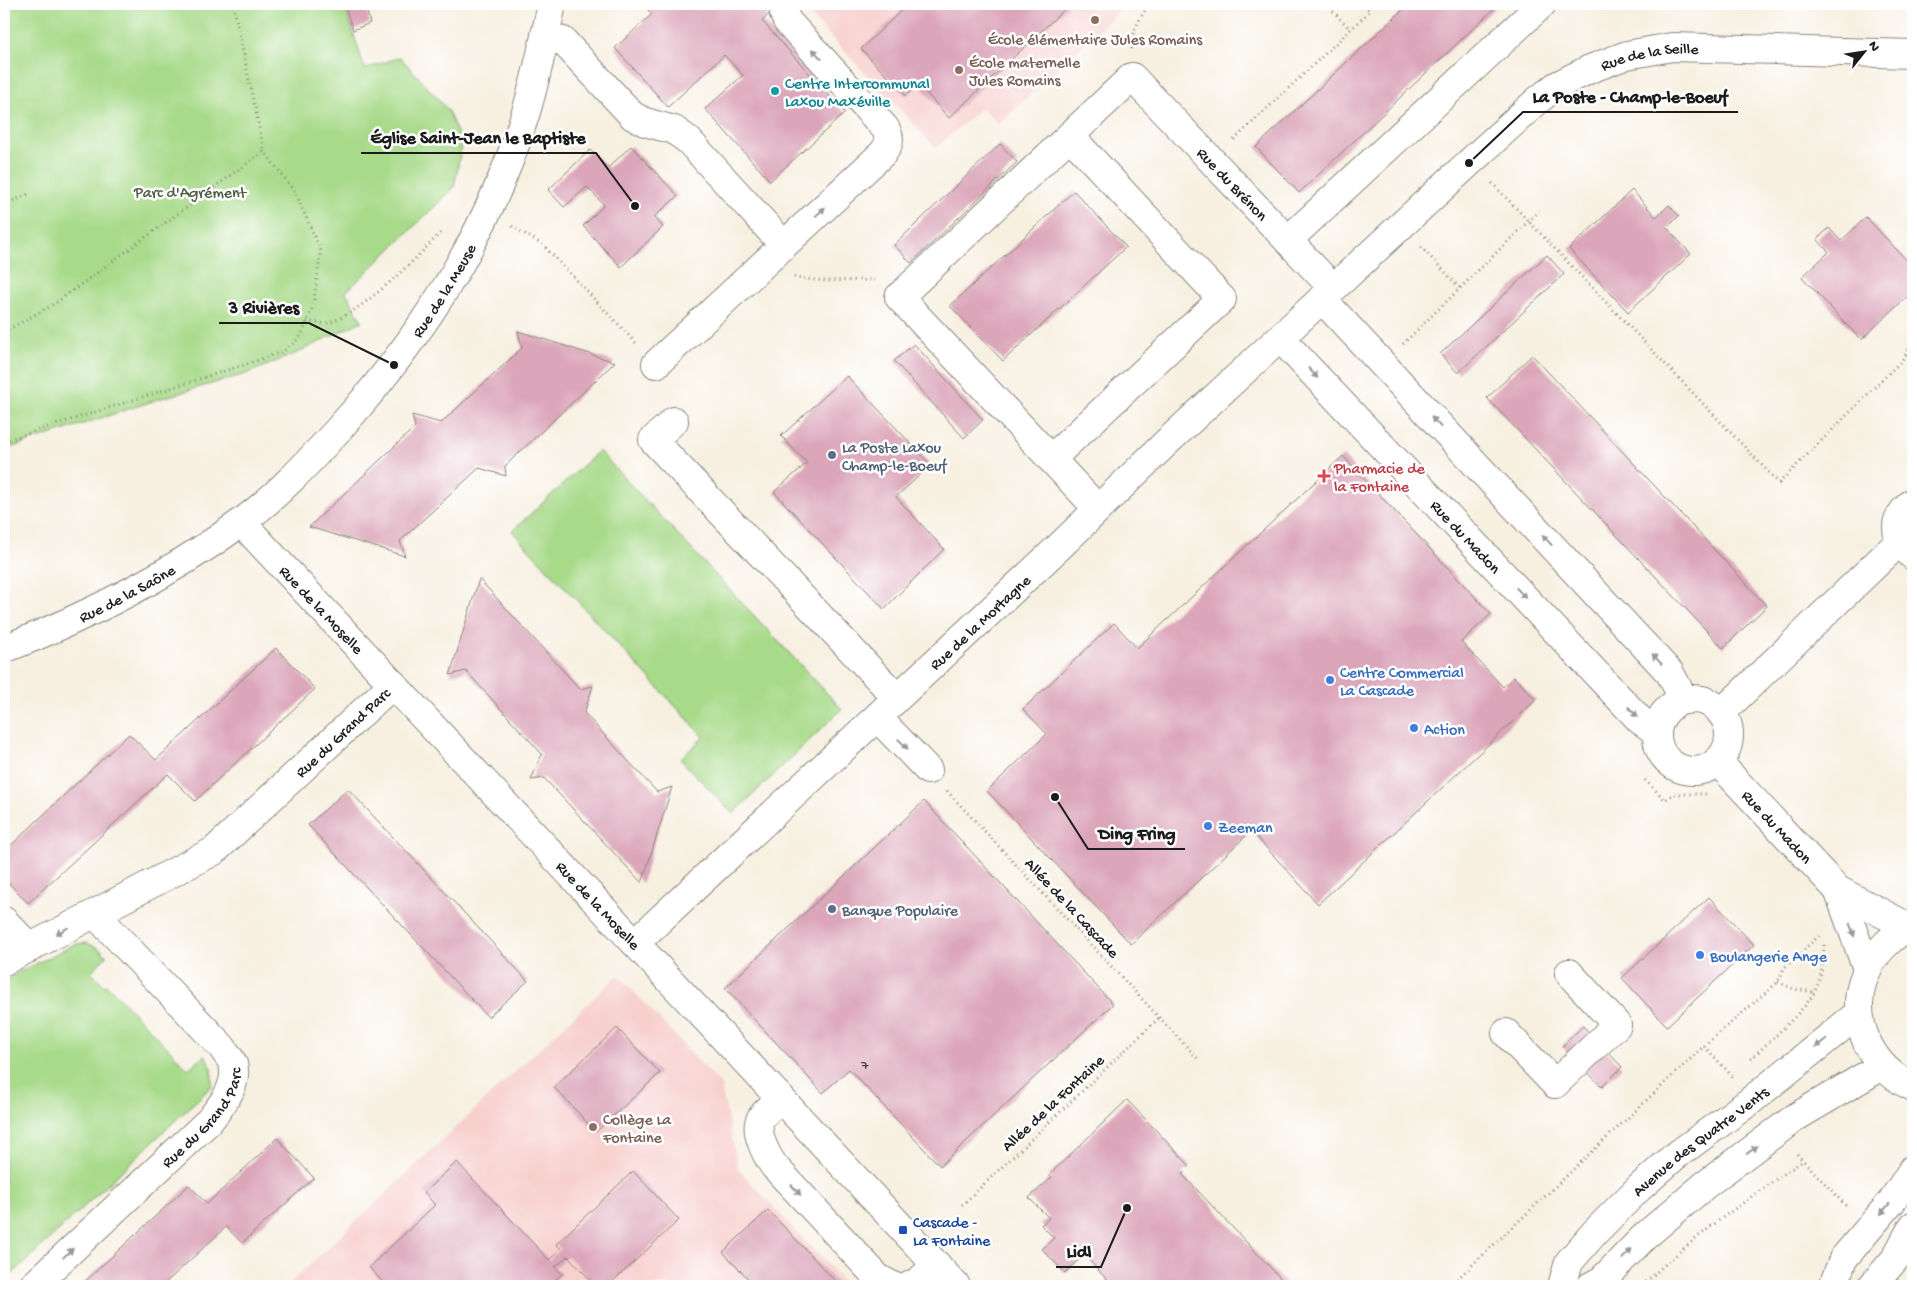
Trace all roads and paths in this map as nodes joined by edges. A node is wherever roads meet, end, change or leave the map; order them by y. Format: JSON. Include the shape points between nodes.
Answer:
{"nodes":[{"id":1,"x":233,"y":4,"type":"edge"},
{"id":2,"x":552,"y":4,"type":"edge"},
{"id":3,"x":785,"y":4,"type":"edge"},
{"id":4,"x":1150,"y":4,"type":"edge"},
{"id":5,"x":1215,"y":4,"type":"edge"},
{"id":6,"x":1251,"y":4,"type":"edge"},
{"id":7,"x":1326,"y":4,"type":"edge"},
{"id":8,"x":1363,"y":4,"type":"edge"},
{"id":9,"x":1542,"y":4,"type":"edge"},
{"id":10,"x":1350,"y":29,"type":"junction"},
{"id":11,"x":545,"y":36,"type":"junction"},
{"id":12,"x":1913,"y":54,"type":"edge"},
{"id":13,"x":1132,"y":77,"type":"junction"},
{"id":14,"x":1070,"y":136,"type":"junction"},
{"id":15,"x":264,"y":150,"type":"junction"},
{"id":16,"x":1212,"y":161,"type":"junction"},
{"id":17,"x":1495,"y":187,"type":"dead end"},
{"id":18,"x":31,"y":192,"type":"dead end"},
{"id":19,"x":4,"y":205,"type":"edge"},
{"id":20,"x":1539,"y":211,"type":"dead end"},
{"id":21,"x":484,"y":218,"type":"junction"},
{"id":22,"x":1528,"y":222,"type":"junction"},
{"id":23,"x":1400,"y":226,"type":"junction"},
{"id":24,"x":442,"y":231,"type":"dead end"},
{"id":25,"x":1288,"y":240,"type":"junction"},
{"id":26,"x":779,"y":250,"type":"junction"},
{"id":27,"x":1460,"y":288,"type":"junction"},
{"id":28,"x":1328,"y":294,"type":"junction"},
{"id":29,"x":899,"y":297,"type":"junction"},
{"id":30,"x":307,"y":321,"type":"junction"},
{"id":31,"x":4,"y":332,"type":"edge"},
{"id":32,"x":1280,"y":338,"type":"junction"},
{"id":33,"x":1913,"y":343,"type":"edge"},
{"id":34,"x":656,"y":364,"type":"joint"},
{"id":35,"x":1382,"y":364,"type":"junction"},
{"id":36,"x":674,"y":421,"type":"dead end"},
{"id":37,"x":4,"y":441,"type":"edge"},
{"id":38,"x":1051,"y":459,"type":"junction"},
{"id":39,"x":1913,"y":502,"type":"edge"},
{"id":40,"x":1098,"y":509,"type":"junction"},
{"id":41,"x":241,"y":522,"type":"junction"},
{"id":42,"x":1906,"y":549,"type":"edge"},
{"id":43,"x":4,"y":648,"type":"edge"},
{"id":44,"x":393,"y":684,"type":"junction"},
{"id":45,"x":897,"y":698,"type":"junction"},
{"id":46,"x":1684,"y":700,"type":"junction"},
{"id":47,"x":1721,"y":713,"type":"junction"},
{"id":48,"x":877,"y":717,"type":"junction"},
{"id":49,"x":1657,"y":732,"type":"junction"},
{"id":50,"x":1718,"y":762,"type":"junction"},
{"id":51,"x":928,"y":770,"type":"joint"},
{"id":52,"x":1645,"y":780,"type":"dead end"},
{"id":53,"x":1709,"y":794,"type":"dead end"},
{"id":54,"x":1838,"y":890,"type":"junction"},
{"id":55,"x":95,"y":914,"type":"junction"},
{"id":56,"x":4,"y":921,"type":"edge"},
{"id":57,"x":1910,"y":926,"type":"edge"},
{"id":58,"x":635,"y":944,"type":"junction"},
{"id":59,"x":30,"y":948,"type":"junction"},
{"id":60,"x":4,"y":961,"type":"edge"},
{"id":61,"x":1867,"y":969,"type":"junction"},
{"id":62,"x":1569,"y":973,"type":"dead end"},
{"id":63,"x":1778,"y":982,"type":"junction"},
{"id":64,"x":1814,"y":992,"type":"junction"},
{"id":65,"x":1859,"y":1013,"type":"junction"},
{"id":66,"x":1160,"y":1018,"type":"junction"},
{"id":67,"x":1506,"y":1033,"type":"dead end"},
{"id":68,"x":1704,"y":1046,"type":"junction"},
{"id":69,"x":1200,"y":1061,"type":"dead end"},
{"id":70,"x":1747,"y":1063,"type":"dead end"},
{"id":71,"x":1882,"y":1066,"type":"junction"},
{"id":72,"x":1740,"y":1070,"type":"dead end"},
{"id":73,"x":1733,"y":1077,"type":"junction"},
{"id":74,"x":1736,"y":1084,"type":"dead end"},
{"id":75,"x":1913,"y":1087,"type":"edge"},
{"id":76,"x":781,"y":1099,"type":"junction"},
{"id":77,"x":1797,"y":1153,"type":"dead end"},
{"id":78,"x":1804,"y":1160,"type":"junction"},
{"id":79,"x":1913,"y":1170,"type":"edge"},
{"id":80,"x":962,"y":1205,"type":"dead end"},
{"id":81,"x":1853,"y":1213,"type":"dead end"},
{"id":82,"x":1913,"y":1226,"type":"edge"},
{"id":83,"x":937,"y":1265,"type":"junction"},
{"id":84,"x":33,"y":1286,"type":"edge"},
{"id":85,"x":893,"y":1286,"type":"edge"},
{"id":86,"x":909,"y":1286,"type":"edge"},
{"id":87,"x":956,"y":1286,"type":"edge"},
{"id":88,"x":1450,"y":1286,"type":"edge"},
{"id":89,"x":1562,"y":1286,"type":"edge"},
{"id":90,"x":1591,"y":1286,"type":"edge"},
{"id":91,"x":1641,"y":1286,"type":"edge"},
{"id":92,"x":1833,"y":1286,"type":"edge"},
{"id":93,"x":1872,"y":1286,"type":"edge"}],
"edges":[{"from":1,"to":15,"type":"path"},
{"from":2,"to":11,"type":"street","name":"Rue de la Meuse"},
{"from":26,"to":3,"type":"street","one_way":true,"via":[[889,145],[885,128],[787,21]]},
{"from":4,"to":13,"type":"path","via":[[1139,18],[1132,38]]},
{"from":5,"to":6,"type":"path","via":[[1224,8]]},
{"from":7,"to":10,"type":"path"},
{"from":8,"to":10,"type":"path","via":[[1370,11]]},
{"from":9,"to":25,"type":"street"},
{"from":10,"to":16,"type":"path"},
{"from":11,"to":21,"type":"street","name":"Rue de la Meuse","via":[[525,114]]},
{"from":11,"to":26,"type":"street","via":[[563,41],[633,116],[674,130],[688,140]]},
{"from":12,"to":23,"type":"street","name":"Rue de la Seille","via":[[1672,47],[1627,55],[1572,77],[1544,95]]},
{"from":13,"to":14,"type":"street"},
{"from":13,"to":16,"type":"street","name":"Rue du Brénon"},
{"from":14,"to":29,"type":"street"},
{"from":14,"to":38,"type":"street","via":[[1222,299]]},
{"from":15,"to":30,"type":"path","via":[[295,192],[321,251]]},
{"from":15,"to":31,"type":"path","via":[[54,304]]},
{"from":16,"to":25,"type":"street","name":"Rue du Brénon"},
{"from":17,"to":22,"type":"path"},
{"from":18,"to":19,"type":"path"},
{"from":20,"to":22,"type":"path"},
{"from":21,"to":34,"type":"path","via":[[515,227],[543,245]]},
{"from":21,"to":41,"type":"street","name":"Rue de la Meuse","via":[[442,297],[394,365],[289,481]]},
{"from":22,"to":27,"type":"path"},
{"from":22,"to":33,"type":"path","via":[[1779,482],[1902,360]]},
{"from":23,"to":27,"type":"path"},
{"from":23,"to":28,"type":"street","name":"Rue de la Seille"},
{"from":24,"to":30,"type":"path","via":[[416,260],[356,309],[326,323]]},
{"from":25,"to":28,"type":"street","name":"Rue du Brénon"},
{"from":26,"to":29,"type":"path","via":[[796,278],[876,280]]},
{"from":26,"to":34,"type":"street"},
{"from":27,"to":35,"type":"path"},
{"from":28,"to":32,"type":"street","name":"Rue de la Mortagne"},
{"from":28,"to":35,"type":"street"},
{"from":29,"to":38,"type":"street"},
{"from":30,"to":37,"type":"path","via":[[297,340],[284,351]]},
{"from":32,"to":40,"type":"street","name":"Rue de la Mortagne"},
{"from":32,"to":49,"type":"street","name":"Rue du Madon","one_way":true,"via":[[1640,720]]},
{"from":46,"to":35,"type":"street","one_way":true,"via":[[1670,673]]},
{"from":36,"to":45,"type":"street","via":[[653,440]]},
{"from":38,"to":40,"type":"street"},
{"from":39,"to":42,"type":"street","via":[[1899,515],[1896,524]]},
{"from":40,"to":45,"type":"street","name":"Rue de la Mortagne"},
{"from":41,"to":43,"type":"street","name":"Rue de la Saône","via":[[190,558],[105,605]]},
{"from":41,"to":44,"type":"street","name":"Rue de la Moselle"},
{"from":42,"to":47,"type":"street"},
{"from":44,"to":55,"type":"street","name":"Rue du Grand Parc","via":[[214,851]]},
{"from":44,"to":58,"type":"street","name":"Rue de la Moselle"},
{"from":45,"to":48,"type":"street","name":"Rue de la Mortagne"},
{"from":46,"to":47,"type":"street","via":[[1707,702]]},
{"from":46,"to":49,"type":"street","via":[[1666,711]]},
{"from":47,"to":50,"type":"street","via":[[1728,729],[1728,741]]},
{"from":48,"to":51,"type":"street","one_way":true},
{"from":48,"to":58,"type":"street","name":"Rue de la Mortagne"},
{"from":49,"to":50,"type":"street","via":[[1662,752],[1677,767],[1698,771]]},
{"from":50,"to":54,"type":"street","name":"Rue du Madon"},
{"from":51,"to":66,"type":"path","name":"Allée de la Cascade"},
{"from":52,"to":53,"type":"path","via":[[1665,800],[1673,794]]},
{"from":54,"to":57,"type":"street","name":"Rue du Madon"},
{"from":54,"to":61,"type":"street","name":"Rue du Madon","one_way":true},
{"from":55,"to":59,"type":"street","name":"Rue du Grand Parc","one_way":true},
{"from":84,"to":55,"type":"street","name":"Rue du Grand Parc","one_way":true,"via":[[209,1121],[225,1101],[233,1081],[233,1064],[222,1047]]},
{"from":56,"to":59,"type":"street"},
{"from":57,"to":61,"type":"street","via":[[1877,952]]},
{"from":58,"to":76,"type":"street","name":"Rue de la Moselle"},
{"from":59,"to":60,"type":"street","name":"Rue du Grand Parc"},
{"from":61,"to":65,"type":"street","via":[[1860,990]]},
{"from":62,"to":67,"type":"street","via":[[1616,1025],[1555,1084]]},
{"from":63,"to":64,"type":"path","via":[[1794,990]]},
{"from":63,"to":64,"type":"path","via":[[1784,968],[1824,932],[1824,964]]},
{"from":63,"to":68,"type":"path"},
{"from":64,"to":70,"type":"path"},
{"from":65,"to":71,"type":"street","via":[[1870,1051]]},
{"from":65,"to":89,"type":"street","name":"Avenue des Quatre Vents","one_way":true,"via":[[1749,1102],[1674,1157],[1638,1189],[1569,1262]]},
{"from":66,"to":69,"type":"path","name":"Allée de la Cascade"},
{"from":66,"to":80,"type":"path","name":"Allée de la Fontaine"},
{"from":68,"to":73,"type":"path"},
{"from":68,"to":88,"type":"path"},
{"from":71,"to":75,"type":"street","via":[[1901,1082]]},
{"from":90,"to":71,"type":"street","one_way":true,"via":[[1602,1280],[1644,1237],[1705,1185],[1796,1117]]},
{"from":72,"to":73,"type":"path"},
{"from":73,"to":74,"type":"path"},
{"from":76,"to":83,"type":"street","name":"Rue de la Moselle"},
{"from":76,"to":85,"type":"street","one_way":true,"via":[[760,1119],[765,1152],[774,1166],[878,1278]]},
{"from":77,"to":78,"type":"path"},
{"from":78,"to":81,"type":"path"},
{"from":78,"to":91,"type":"path","via":[[1726,1215]]},
{"from":79,"to":92,"type":"street","one_way":true,"via":[[1892,1201],[1843,1259]]},
{"from":82,"to":93,"type":"street","via":[[1895,1259]]},
{"from":83,"to":86,"type":"street"},
{"from":83,"to":87,"type":"street","name":"Rue de la Moselle"}]}
